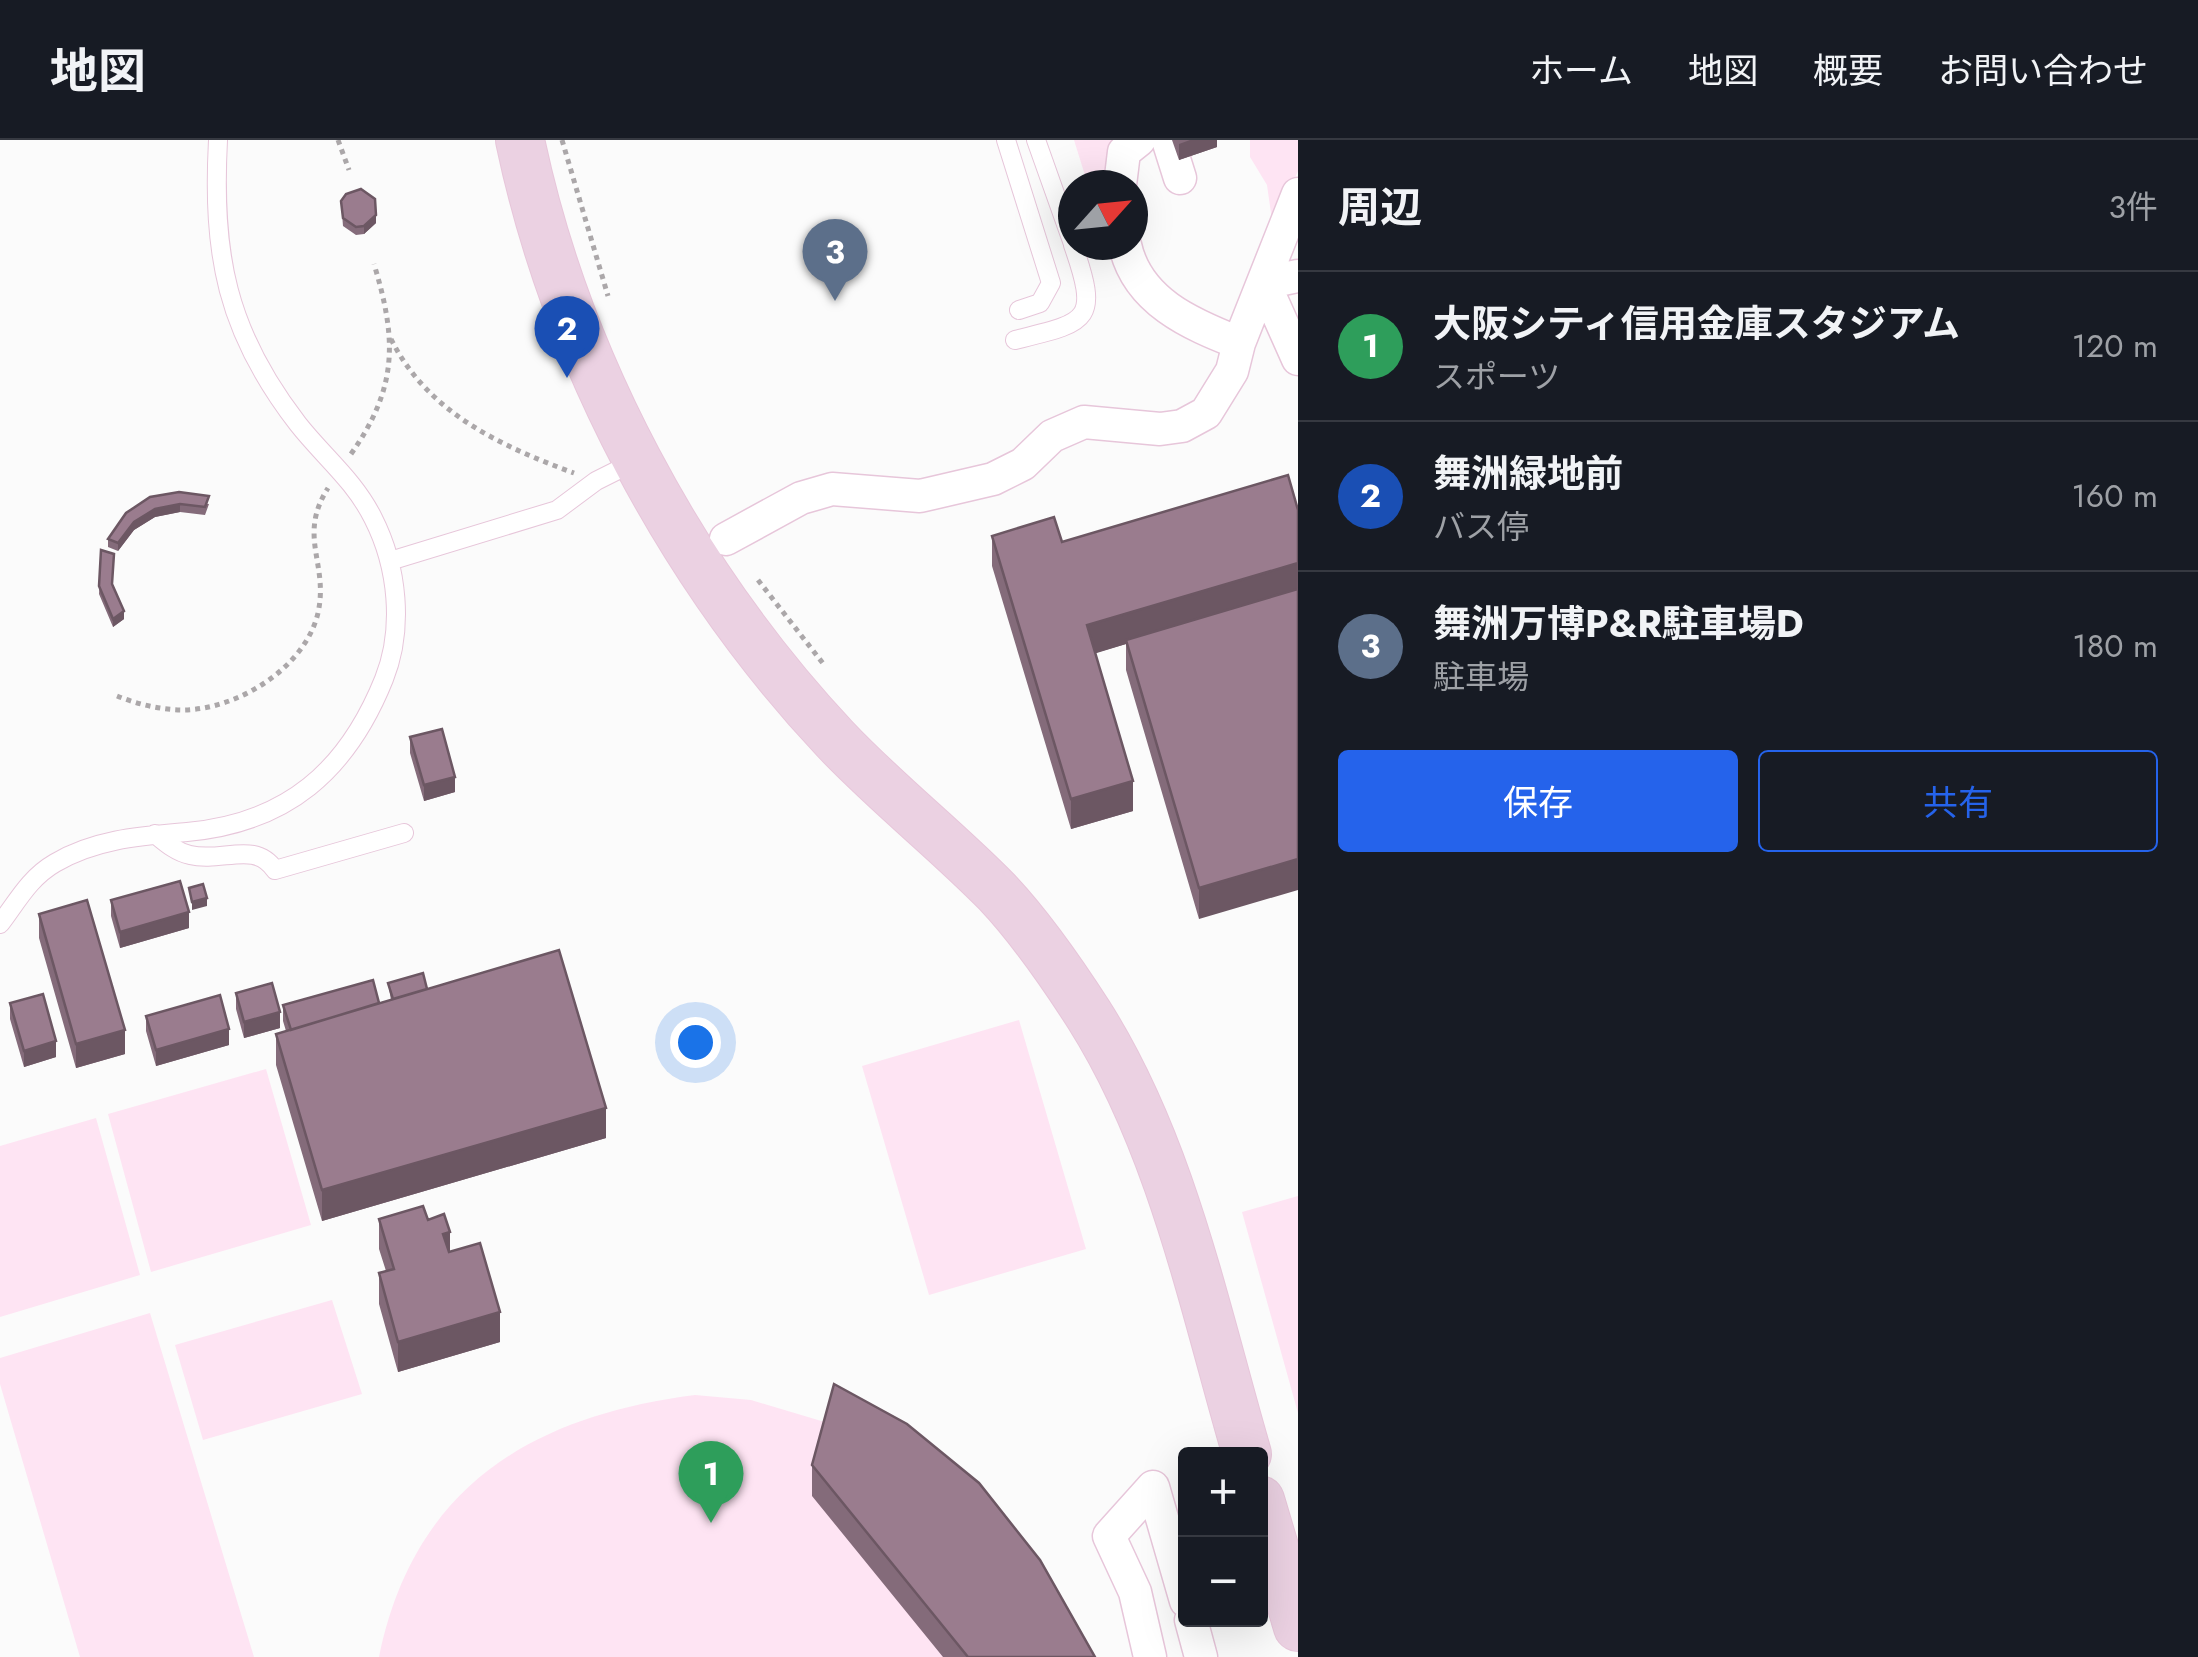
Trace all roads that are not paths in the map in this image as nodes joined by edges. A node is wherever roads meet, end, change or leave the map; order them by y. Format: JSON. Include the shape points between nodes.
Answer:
{"nodes":[{"id":1,"x":218,"y":140,"type":"edge"},
{"id":2,"x":520,"y":140,"type":"edge"},
{"id":3,"x":1006,"y":140,"type":"edge"},
{"id":4,"x":1036,"y":140,"type":"edge"},
{"id":5,"x":1168,"y":140,"type":"edge"},
{"id":6,"x":1128,"y":144,"type":"edge"},
{"id":7,"x":1123,"y":170,"type":"edge"},
{"id":8,"x":1180,"y":178,"type":"dead end"},
{"id":9,"x":1298,"y":194,"type":"edge"},
{"id":10,"x":1058,"y":202,"type":"edge"},
{"id":11,"x":1079,"y":260,"type":"edge"},
{"id":12,"x":1131,"y":260,"type":"edge"},
{"id":13,"x":1298,"y":276,"type":"edge"},
{"id":14,"x":1264,"y":283,"type":"junction"},
{"id":15,"x":1019,"y":310,"type":"dead end"},
{"id":16,"x":1298,"y":316,"type":"edge"},
{"id":17,"x":1015,"y":340,"type":"dead end"},
{"id":18,"x":1238,"y":343,"type":"junction"},
{"id":19,"x":1298,"y":359,"type":"edge"},
{"id":20,"x":639,"y":460,"type":"junction"},
{"id":21,"x":726,"y":539,"type":"dead end"},
{"id":22,"x":390,"y":561,"type":"junction"},
{"id":23,"x":404,"y":833,"type":"dead end"},
{"id":24,"x":155,"y":834,"type":"junction"},
{"id":25,"x":0,"y":924,"type":"edge"},
{"id":26,"x":1245,"y":1447,"type":"edge"},
{"id":27,"x":1268,"y":1527,"type":"edge"},
{"id":28,"x":1178,"y":1574,"type":"edge"},
{"id":29,"x":1193,"y":1627,"type":"edge"},
{"id":30,"x":1298,"y":1627,"type":"edge"},
{"id":31,"x":1150,"y":1657,"type":"edge"},
{"id":32,"x":1202,"y":1657,"type":"edge"}],
"edges":[{"from":1,"to":22,"type":"lane","via":[[214,211],[233,310],[277,396],[361,494]]},
{"from":2,"to":20,"type":"street","via":[[560,281]]},
{"from":3,"to":15,"type":"lane","via":[[1051,283],[1040,303]]},
{"from":4,"to":10,"type":"lane"},
{"from":5,"to":8,"type":"street"},
{"from":6,"to":7,"type":"street"},
{"from":9,"to":14,"type":"street"},
{"from":11,"to":17,"type":"lane","via":[[1089,300],[1082,316],[1071,326]]},
{"from":12,"to":18,"type":"street","via":[[1154,298]]},
{"from":13,"to":14,"type":"street"},
{"from":14,"to":16,"type":"street"},
{"from":14,"to":18,"type":"street"},
{"from":14,"to":19,"type":"street"},
{"from":18,"to":21,"type":"street","via":[[1219,398],[1182,426],[1084,422],[993,478],[920,496],[832,490]]},
{"from":20,"to":22,"type":"lane","via":[[596,480],[558,510]]},
{"from":20,"to":26,"type":"street","via":[[765,657],[832,736],[998,894],[1090,1016],[1144,1119]]},
{"from":22,"to":24,"type":"lane","via":[[394,654],[350,747],[282,805],[238,824]]},
{"from":23,"to":24,"type":"lane","via":[[274,870],[256,852],[188,855]]},
{"from":24,"to":25,"type":"lane","via":[[95,846],[54,863],[24,888]]},
{"from":27,"to":30,"type":"street"},
{"from":28,"to":31,"type":"street","via":[[1153,1488],[1110,1536],[1136,1592]]},
{"from":29,"to":32,"type":"street"}]}
